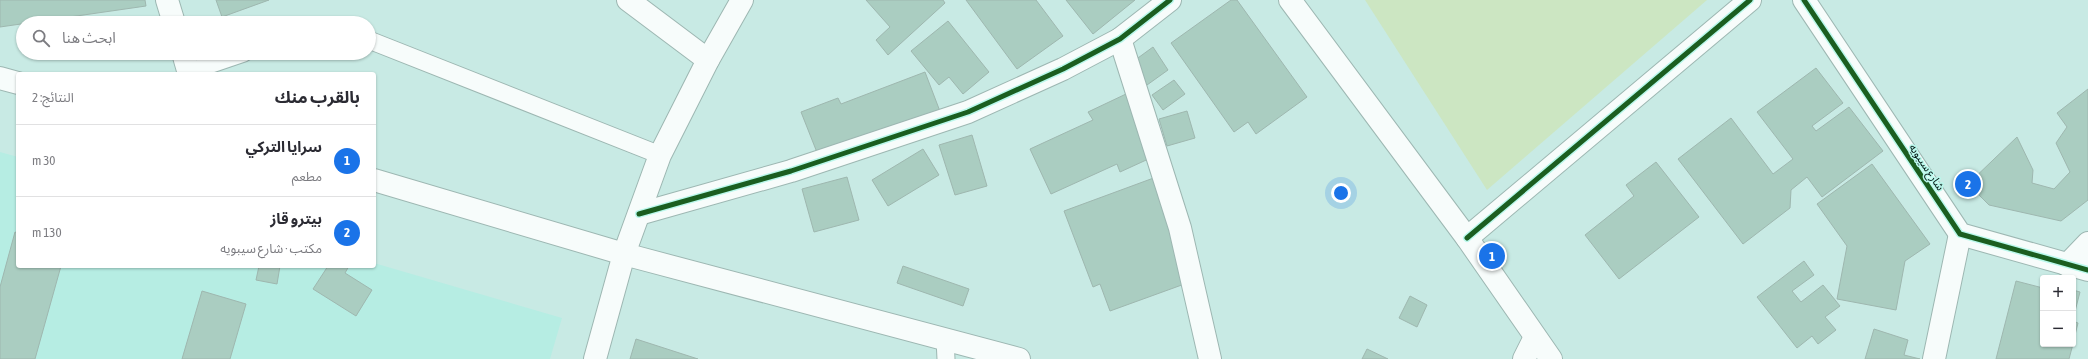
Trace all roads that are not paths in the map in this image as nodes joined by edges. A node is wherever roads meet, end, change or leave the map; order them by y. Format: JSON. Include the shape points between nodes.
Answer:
{"nodes":[{"id":1,"x":167,"y":0,"type":"edge"},
{"id":2,"x":628,"y":0,"type":"edge"},
{"id":3,"x":742,"y":0,"type":"edge"},
{"id":4,"x":1170,"y":0,"type":"edge"},
{"id":5,"x":1290,"y":0,"type":"edge"},
{"id":6,"x":1750,"y":0,"type":"edge"},
{"id":7,"x":1804,"y":0,"type":"edge"},
{"id":8,"x":172,"y":16,"type":"edge"},
{"id":9,"x":1120,"y":39,"type":"junction"},
{"id":10,"x":376,"y":43,"type":"edge"},
{"id":11,"x":213,"y":60,"type":"edge"},
{"id":12,"x":708,"y":60,"type":"junction"},
{"id":13,"x":187,"y":66,"type":"edge"},
{"id":14,"x":0,"y":78,"type":"edge"},
{"id":15,"x":16,"y":82,"type":"edge"},
{"id":16,"x":660,"y":155,"type":"junction"},
{"id":17,"x":376,"y":181,"type":"edge"},
{"id":18,"x":639,"y":214,"type":"junction"},
{"id":19,"x":1960,"y":234,"type":"junction"},
{"id":20,"x":1467,"y":238,"type":"junction"},
{"id":21,"x":2088,"y":243,"type":"edge"},
{"id":22,"x":624,"y":254,"type":"junction"},
{"id":23,"x":2078,"y":267,"type":"edge"},
{"id":24,"x":1535,"y":337,"type":"junction"},
{"id":25,"x":946,"y":349,"type":"edge"},
{"id":26,"x":595,"y":359,"type":"edge"},
{"id":27,"x":1019,"y":359,"type":"edge"},
{"id":28,"x":1210,"y":359,"type":"edge"},
{"id":29,"x":1524,"y":359,"type":"edge"},
{"id":30,"x":1552,"y":359,"type":"edge"},
{"id":31,"x":1934,"y":359,"type":"edge"}],
"edges":[{"from":1,"to":8,"type":"street"},
{"from":2,"to":12,"type":"street"},
{"from":3,"to":12,"type":"street"},
{"from":4,"to":9,"type":"street"},
{"from":5,"to":20,"type":"street"},
{"from":6,"to":20,"type":"street"},
{"from":7,"to":19,"type":"street","name":"شارع سيبويه"},
{"from":9,"to":18,"type":"street","via":[[1063,69],[968,112],[791,171]]},
{"from":9,"to":28,"type":"street","via":[[1180,228]]},
{"from":10,"to":16,"type":"lane"},
{"from":11,"to":13,"type":"lane"},
{"from":12,"to":16,"type":"street"},
{"from":14,"to":15,"type":"street"},
{"from":16,"to":18,"type":"street"},
{"from":17,"to":22,"type":"street"},
{"from":18,"to":22,"type":"street"},
{"from":19,"to":23,"type":"street"},
{"from":19,"to":31,"type":"street"},
{"from":20,"to":24,"type":"street"},
{"from":21,"to":23,"type":"street"},
{"from":22,"to":25,"type":"street"},
{"from":22,"to":26,"type":"street"},
{"from":24,"to":29,"type":"street"},
{"from":24,"to":30,"type":"street"},
{"from":25,"to":27,"type":"street"}]}
